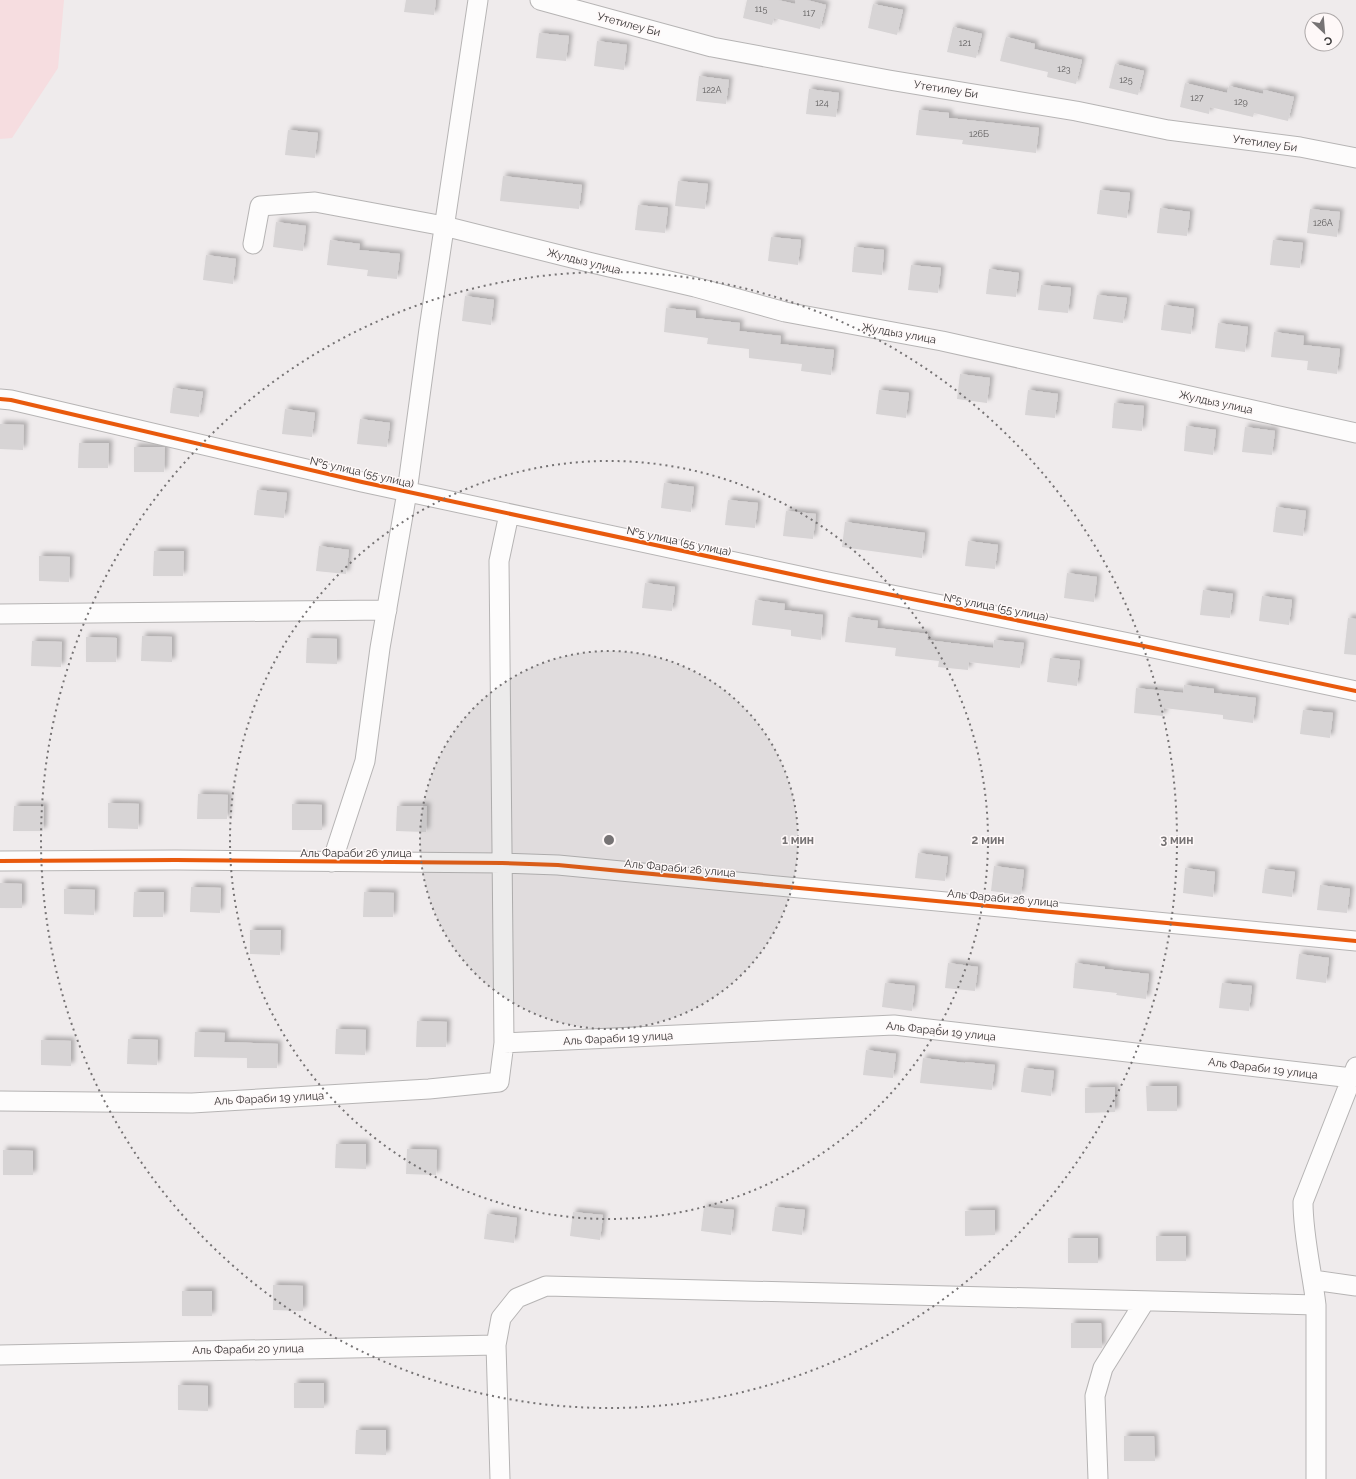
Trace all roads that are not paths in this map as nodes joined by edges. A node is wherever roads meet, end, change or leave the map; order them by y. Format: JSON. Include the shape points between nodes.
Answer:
{"nodes":[{"id":1,"x":478,"y":0,"type":"edge"},
{"id":2,"x":540,"y":0,"type":"edge"},
{"id":3,"x":1356,"y":158,"type":"edge"},
{"id":4,"x":444,"y":226,"type":"junction"},
{"id":5,"x":253,"y":244,"type":"dead end"},
{"id":6,"x":0,"y":399,"type":"edge"},
{"id":7,"x":1356,"y":432,"type":"edge"},
{"id":8,"x":407,"y":492,"type":"junction"},
{"id":9,"x":509,"y":514,"type":"junction"},
{"id":10,"x":387,"y":610,"type":"junction"},
{"id":11,"x":0,"y":614,"type":"edge"},
{"id":12,"x":1356,"y":691,"type":"edge"},
{"id":13,"x":0,"y":861,"type":"edge"},
{"id":14,"x":332,"y":862,"type":"junction"},
{"id":15,"x":502,"y":863,"type":"junction"},
{"id":16,"x":1356,"y":941,"type":"edge"},
{"id":17,"x":504,"y":1044,"type":"junction"},
{"id":18,"x":1354,"y":1073,"type":"edge"},
{"id":19,"x":0,"y":1101,"type":"edge"},
{"id":20,"x":1313,"y":1280,"type":"junction"},
{"id":21,"x":1356,"y":1286,"type":"edge"},
{"id":22,"x":1145,"y":1301,"type":"junction"},
{"id":23,"x":1316,"y":1305,"type":"junction"},
{"id":24,"x":496,"y":1345,"type":"junction"},
{"id":25,"x":0,"y":1355,"type":"edge"},
{"id":26,"x":500,"y":1479,"type":"edge"},
{"id":27,"x":1098,"y":1479,"type":"edge"},
{"id":28,"x":1316,"y":1479,"type":"edge"}],
"edges":[{"from":1,"to":4,"type":"street"},
{"from":2,"to":3,"type":"street","name":"Утетилеу Би","via":[[712,47],[1076,111],[1168,130]]},
{"from":4,"to":5,"type":"street","name":"Жулдыз улица","via":[[315,202],[260,206]]},
{"from":4,"to":7,"type":"street","name":"Жулдыз улица","via":[[695,287],[785,312],[942,341]]},
{"from":4,"to":8,"type":"street"},
{"from":6,"to":8,"type":"street","name":"№5 улица (55 улица)"},
{"from":8,"to":9,"type":"street","name":"№5 улица (55 улица)"},
{"from":8,"to":10,"type":"street"},
{"from":9,"to":12,"type":"street","name":"№5 улица (55 улица)"},
{"from":9,"to":15,"type":"street","name":"Аль Фараби 19 улица","via":[[499,561]]},
{"from":10,"to":11,"type":"street"},
{"from":10,"to":14,"type":"street","via":[[365,761]]},
{"from":13,"to":14,"type":"street","name":"Аль Фараби 26 улица"},
{"from":14,"to":15,"type":"street","name":"Аль Фараби 26 улица"},
{"from":15,"to":16,"type":"street","name":"Аль Фараби 26 улица","via":[[558,865]]},
{"from":15,"to":17,"type":"street","name":"Аль Фараби 19 улица"},
{"from":17,"to":18,"type":"street","name":"Аль Фараби 19 улица","via":[[894,1025]]},
{"from":17,"to":19,"type":"street","name":"Аль Фараби 19 улица","via":[[499,1082],[429,1089],[192,1103]]},
{"from":18,"to":20,"type":"street","via":[[1303,1202],[1303,1225]]},
{"from":20,"to":21,"type":"street"},
{"from":20,"to":23,"type":"street"},
{"from":22,"to":23,"type":"street"},
{"from":22,"to":24,"type":"street","via":[[546,1286],[517,1298],[502,1318]]},
{"from":22,"to":27,"type":"street","via":[[1103,1368],[1095,1396]]},
{"from":23,"to":28,"type":"street"},
{"from":24,"to":25,"type":"street","name":"Аль Фараби 20 улица"},
{"from":24,"to":26,"type":"street"}]}
